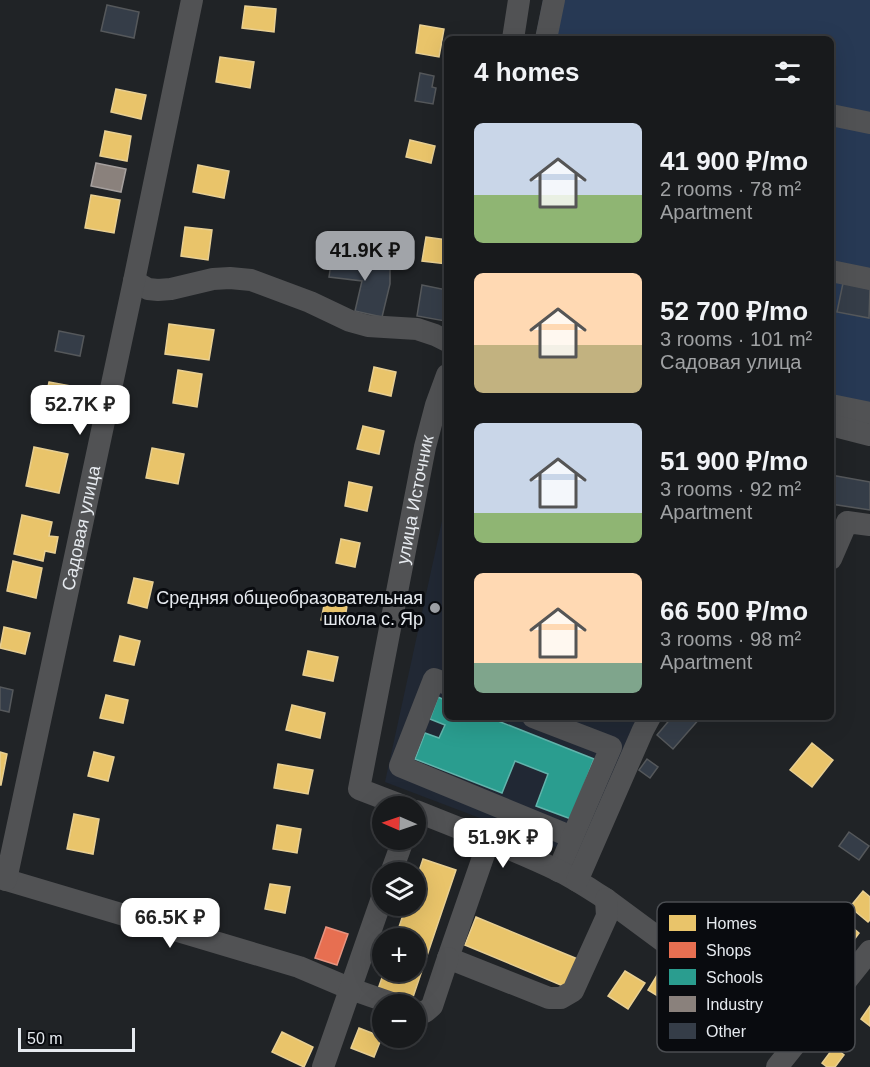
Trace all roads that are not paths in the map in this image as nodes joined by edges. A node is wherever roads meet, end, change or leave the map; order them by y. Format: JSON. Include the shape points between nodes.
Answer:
{"nodes":[{"id":1,"x":192,"y":0,"type":"edge"},
{"id":2,"x":519,"y":0,"type":"edge"},
{"id":3,"x":554,"y":0,"type":"edge"},
{"id":4,"x":513,"y":36,"type":"edge"},
{"id":5,"x":547,"y":36,"type":"edge"},
{"id":6,"x":834,"y":116,"type":"edge"},
{"id":7,"x":870,"y":123,"type":"edge"},
{"id":8,"x":834,"y":272,"type":"edge"},
{"id":9,"x":870,"y":279,"type":"edge"},
{"id":10,"x":134,"y":281,"type":"junction"},
{"id":11,"x":444,"y":339,"type":"edge"},
{"id":12,"x":444,"y":383,"type":"edge"},
{"id":13,"x":834,"y":406,"type":"edge"},
{"id":14,"x":870,"y":413,"type":"edge"},
{"id":15,"x":834,"y":426,"type":"edge"},
{"id":16,"x":870,"y":435,"type":"edge"},
{"id":17,"x":870,"y":525,"type":"edge"},
{"id":18,"x":834,"y":552,"type":"edge"},
{"id":19,"x":444,"y":683,"type":"edge"},
{"id":20,"x":541,"y":720,"type":"edge"},
{"id":21,"x":648,"y":720,"type":"edge"},
{"id":22,"x":377,"y":796,"type":"edge"},
{"id":23,"x":426,"y":815,"type":"edge"},
{"id":24,"x":572,"y":837,"type":"junction"},
{"id":25,"x":489,"y":840,"type":"junction"},
{"id":26,"x":568,"y":876,"type":"junction"},
{"id":27,"x":3,"y":879,"type":"edge"},
{"id":28,"x":606,"y":899,"type":"junction"},
{"id":29,"x":376,"y":916,"type":"edge"},
{"id":30,"x":657,"y":937,"type":"edge"},
{"id":31,"x":870,"y":951,"type":"edge"},
{"id":32,"x":448,"y":958,"type":"junction"},
{"id":33,"x":855,"y":970,"type":"edge"},
{"id":34,"x":351,"y":989,"type":"junction"},
{"id":35,"x":372,"y":996,"type":"edge"},
{"id":36,"x":426,"y":1011,"type":"edge"},
{"id":37,"x":789,"y":1052,"type":"edge"},
{"id":38,"x":323,"y":1067,"type":"edge"},
{"id":39,"x":777,"y":1067,"type":"edge"}],
"edges":[{"from":1,"to":10,"type":"street","name":"Садовая улица"},
{"from":2,"to":4,"type":"street"},
{"from":3,"to":5,"type":"street"},
{"from":6,"to":7,"type":"street"},
{"from":8,"to":9,"type":"street"},
{"from":10,"to":11,"type":"street","via":[[158,290],[213,279],[250,280],[350,321],[417,329]]},
{"from":10,"to":27,"type":"street","name":"Садовая улица"},
{"from":12,"to":22,"type":"street","name":"улица Источник","via":[[425,447],[359,789]]},
{"from":13,"to":14,"type":"street"},
{"from":15,"to":16,"type":"street"},
{"from":17,"to":18,"type":"street","via":[[847,522]]},
{"from":19,"to":24,"type":"street","via":[[434,679],[400,766]]},
{"from":20,"to":24,"type":"street","via":[[611,747]]},
{"from":21,"to":26,"type":"street"},
{"from":23,"to":25,"type":"street"},
{"from":24,"to":26,"type":"street"},
{"from":25,"to":26,"type":"street"},
{"from":25,"to":32,"type":"street"},
{"from":26,"to":28,"type":"street"},
{"from":27,"to":34,"type":"street","via":[[299,967]]},
{"from":28,"to":30,"type":"street"},
{"from":28,"to":32,"type":"street","via":[[607,916],[573,991],[561,998],[549,998]]},
{"from":29,"to":34,"type":"street"},
{"from":31,"to":33,"type":"street"},
{"from":32,"to":36,"type":"street","via":[[432,1006]]},
{"from":34,"to":35,"type":"street"},
{"from":34,"to":38,"type":"street"},
{"from":37,"to":39,"type":"street"}]}
